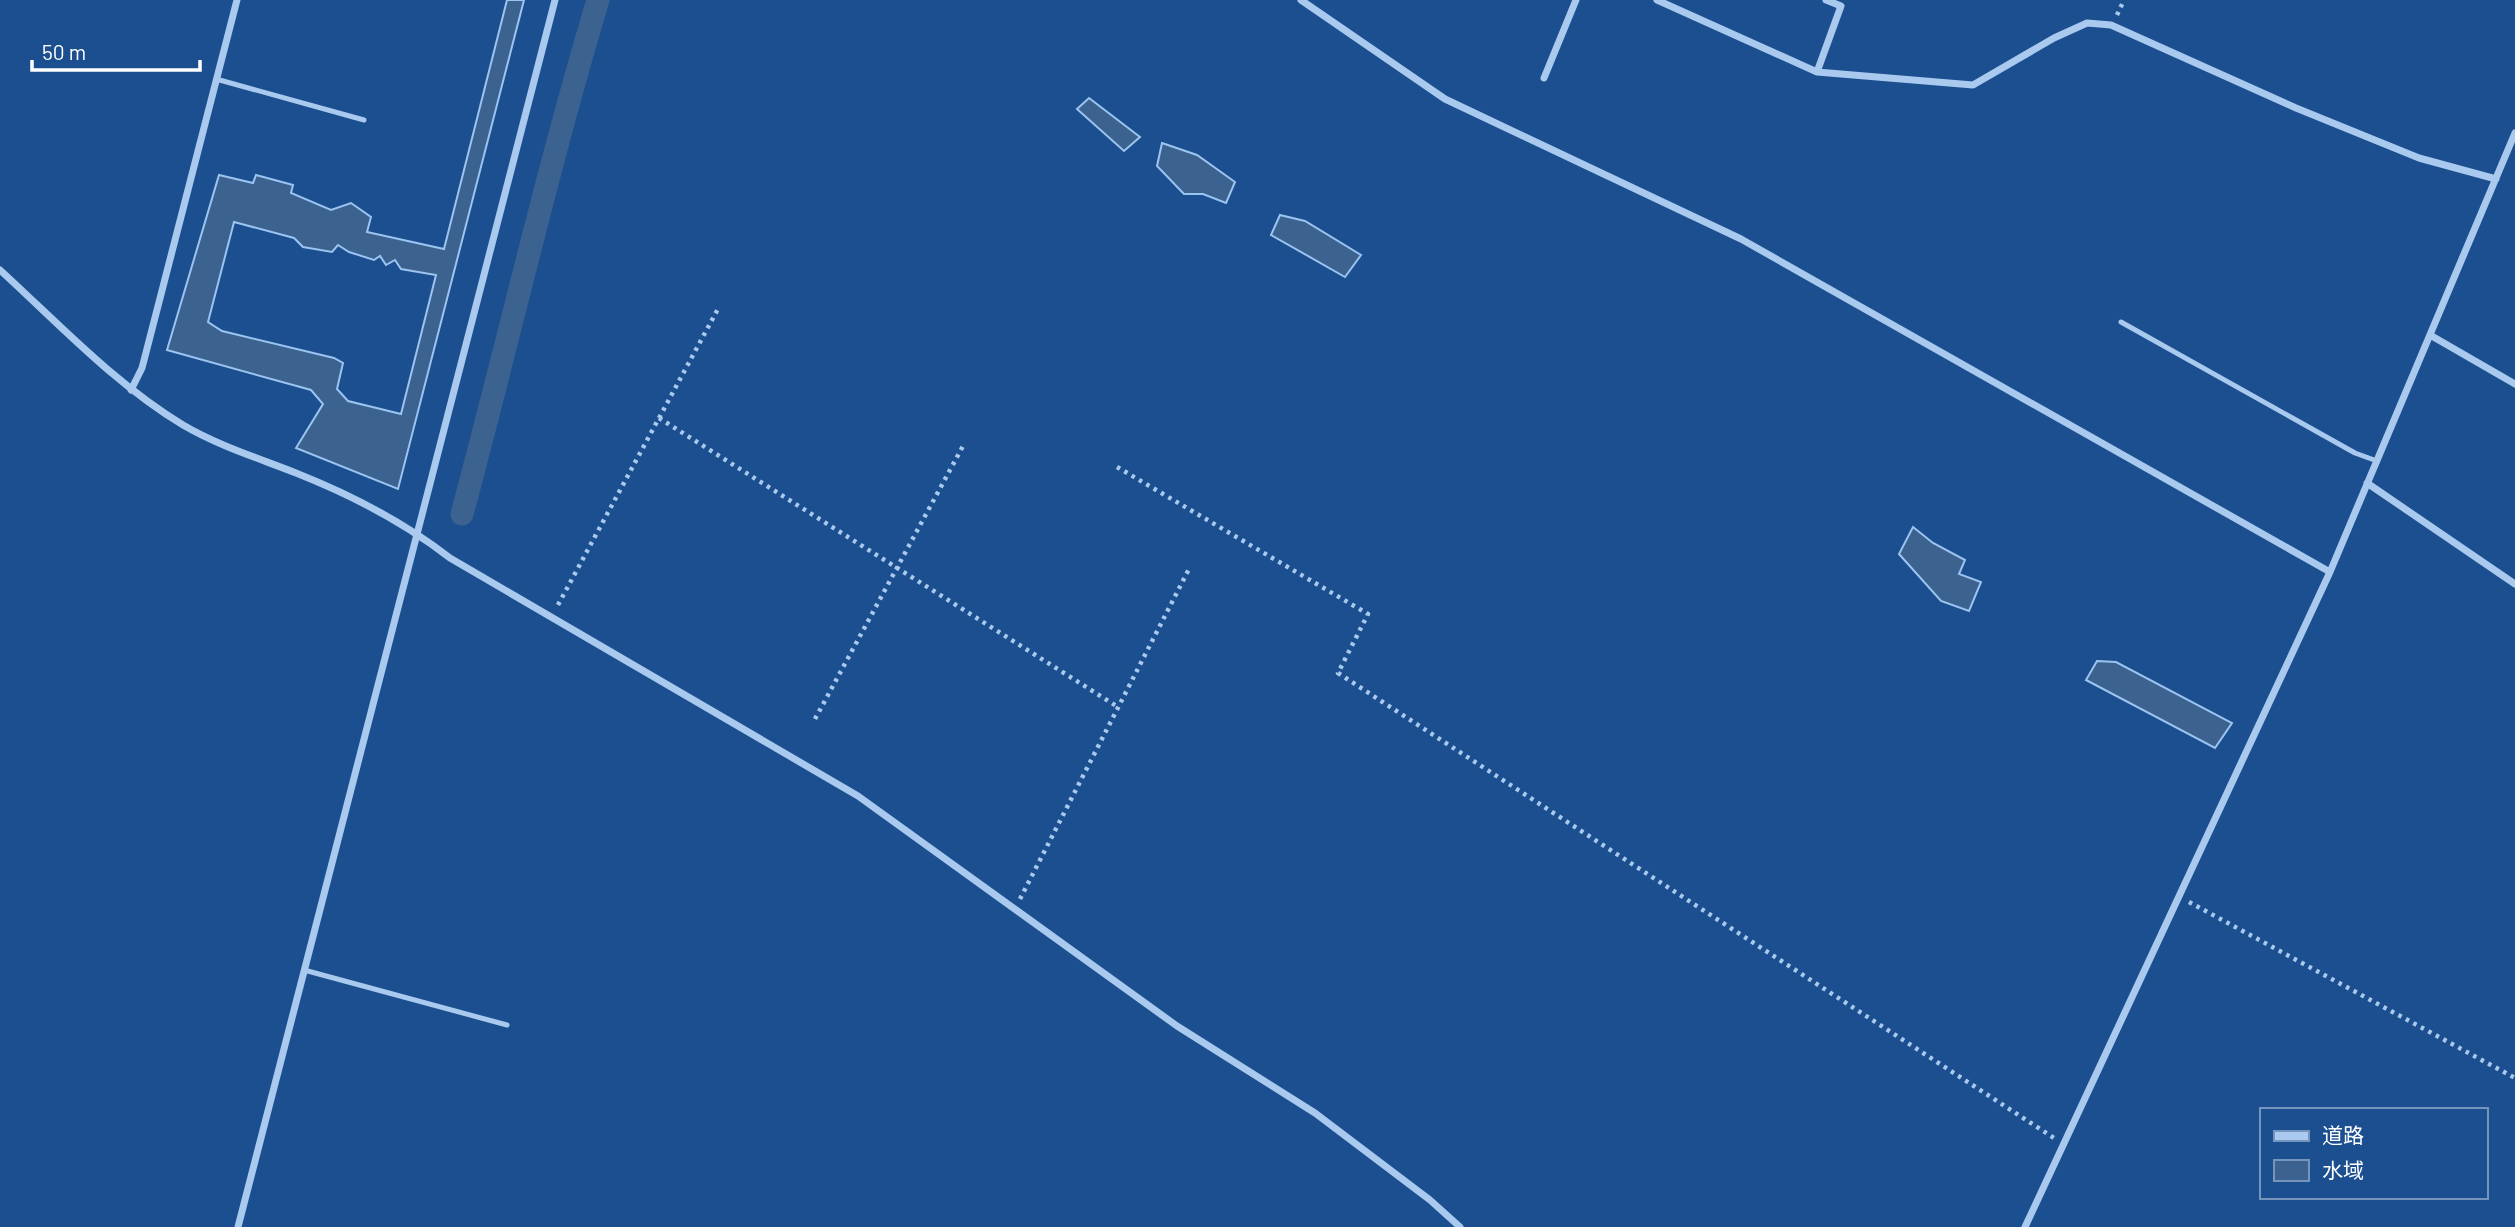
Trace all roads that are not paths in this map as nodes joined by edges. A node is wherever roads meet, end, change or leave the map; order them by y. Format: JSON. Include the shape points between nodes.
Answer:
{"nodes":[{"id":1,"x":237,"y":0,"type":"edge"},
{"id":2,"x":555,"y":0,"type":"edge"},
{"id":3,"x":1301,"y":0,"type":"edge"},
{"id":4,"x":1576,"y":0,"type":"edge"},
{"id":5,"x":1657,"y":0,"type":"edge"},
{"id":6,"x":1826,"y":0,"type":"edge"},
{"id":7,"x":1817,"y":72,"type":"junction"},
{"id":8,"x":1544,"y":78,"type":"dead end"},
{"id":9,"x":216,"y":79,"type":"junction"},
{"id":10,"x":364,"y":120,"type":"dead end"},
{"id":11,"x":2515,"y":133,"type":"edge"},
{"id":12,"x":2496,"y":179,"type":"junction"},
{"id":13,"x":0,"y":270,"type":"edge"},
{"id":14,"x":2121,"y":322,"type":"dead end"},
{"id":15,"x":2430,"y":335,"type":"junction"},
{"id":16,"x":2515,"y":384,"type":"edge"},
{"id":17,"x":131,"y":390,"type":"junction"},
{"id":18,"x":2377,"y":461,"type":"junction"},
{"id":19,"x":2367,"y":483,"type":"junction"},
{"id":20,"x":417,"y":533,"type":"junction"},
{"id":21,"x":2330,"y":572,"type":"junction"},
{"id":22,"x":2515,"y":584,"type":"edge"},
{"id":23,"x":304,"y":970,"type":"junction"},
{"id":24,"x":507,"y":1025,"type":"dead end"},
{"id":25,"x":238,"y":1227,"type":"edge"},
{"id":26,"x":1460,"y":1227,"type":"edge"},
{"id":27,"x":2025,"y":1227,"type":"edge"}],
"edges":[{"from":1,"to":9,"type":"street"},
{"from":2,"to":20,"type":"street"},
{"from":3,"to":21,"type":"street","via":[[1445,99],[1741,239]]},
{"from":4,"to":8,"type":"street"},
{"from":5,"to":7,"type":"street"},
{"from":6,"to":7,"type":"street","via":[[1842,6]]},
{"from":7,"to":12,"type":"street","via":[[1973,85],[2087,23],[2111,25],[2418,158]]},
{"from":9,"to":10,"type":"lane"},
{"from":9,"to":17,"type":"street","via":[[142,368]]},
{"from":11,"to":12,"type":"street"},
{"from":12,"to":15,"type":"street"},
{"from":13,"to":17,"type":"street"},
{"from":14,"to":18,"type":"lane"},
{"from":15,"to":16,"type":"street"},
{"from":15,"to":18,"type":"street"},
{"from":17,"to":20,"type":"street","via":[[184,425],[243,454],[298,473]]},
{"from":18,"to":19,"type":"street"},
{"from":19,"to":21,"type":"street"},
{"from":19,"to":22,"type":"street"},
{"from":20,"to":23,"type":"street"},
{"from":20,"to":26,"type":"street","via":[[450,558],[858,796],[1177,1026],[1315,1113]]},
{"from":21,"to":27,"type":"street"},
{"from":23,"to":24,"type":"lane"},
{"from":23,"to":25,"type":"street"}]}
